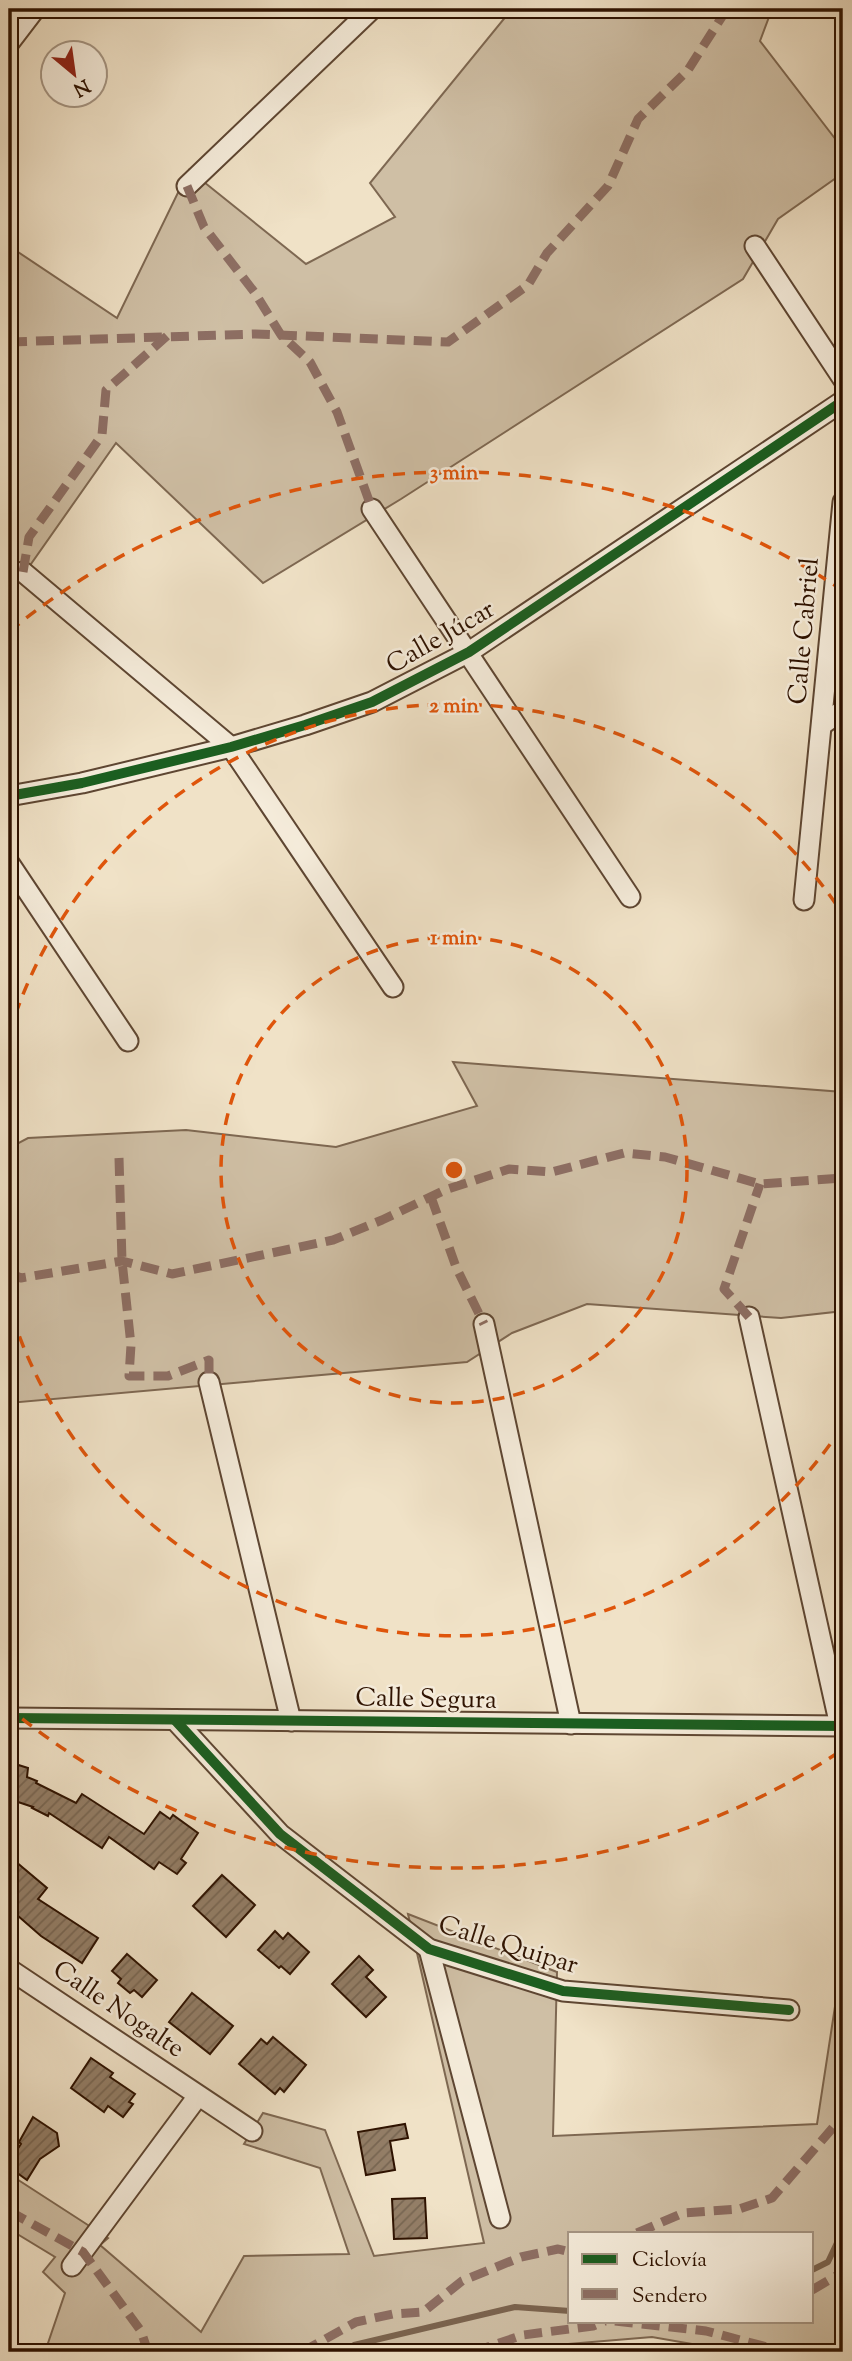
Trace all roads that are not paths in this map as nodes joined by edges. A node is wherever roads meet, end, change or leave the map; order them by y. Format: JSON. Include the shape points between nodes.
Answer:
{"nodes":[{"id":1,"x":35,"y":9,"type":"edge"},
{"id":2,"x":372,"y":9,"type":"edge"},
{"id":3,"x":9,"y":43,"type":"edge"},
{"id":4,"x":187,"y":187,"type":"dead end"},
{"id":5,"x":755,"y":246,"type":"dead end"},
{"id":6,"x":843,"y":379,"type":"edge"},
{"id":7,"x":843,"y":401,"type":"edge"},
{"id":8,"x":843,"y":502,"type":"edge"},
{"id":9,"x":372,"y":509,"type":"dead end"},
{"id":10,"x":23,"y":572,"type":"dead end"},
{"id":11,"x":469,"y":652,"type":"junction"},
{"id":12,"x":843,"y":710,"type":"edge"},
{"id":13,"x":823,"y":724,"type":"junction"},
{"id":14,"x":231,"y":747,"type":"junction"},
{"id":15,"x":9,"y":796,"type":"edge"},
{"id":16,"x":9,"y":863,"type":"edge"},
{"id":17,"x":630,"y":897,"type":"dead end"},
{"id":18,"x":804,"y":900,"type":"dead end"},
{"id":19,"x":393,"y":986,"type":"dead end"},
{"id":20,"x":128,"y":1041,"type":"dead end"},
{"id":21,"x":750,"y":1317,"type":"dead end"},
{"id":22,"x":484,"y":1324,"type":"dead end"},
{"id":23,"x":209,"y":1382,"type":"dead end"},
{"id":24,"x":9,"y":1718,"type":"edge"},
{"id":25,"x":175,"y":1720,"type":"junction"},
{"id":26,"x":291,"y":1721,"type":"junction"},
{"id":27,"x":571,"y":1724,"type":"junction"},
{"id":28,"x":842,"y":1726,"type":"edge"},
{"id":29,"x":429,"y":1949,"type":"junction"},
{"id":30,"x":9,"y":1969,"type":"edge"},
{"id":31,"x":789,"y":2010,"type":"dead end"},
{"id":32,"x":198,"y":2095,"type":"junction"},
{"id":33,"x":252,"y":2131,"type":"dead end"},
{"id":34,"x":500,"y":2218,"type":"dead end"},
{"id":35,"x":72,"y":2266,"type":"dead end"}],
"edges":[{"from":1,"to":3,"type":"street"},
{"from":2,"to":4,"type":"street"},
{"from":5,"to":6,"type":"street"},
{"from":7,"to":11,"type":"street","name":"Calle Júcar"},
{"from":8,"to":13,"type":"street","name":"Calle Cabriel"},
{"from":9,"to":11,"type":"street","name":"Calle Júcar"},
{"from":10,"to":14,"type":"street"},
{"from":11,"to":14,"type":"street","name":"Calle Júcar","via":[[372,702]]},
{"from":11,"to":17,"type":"street","name":"Calle Júcar"},
{"from":12,"to":13,"type":"street","name":"Calle Cabriel"},
{"from":13,"to":18,"type":"street","name":"Calle Cabriel"},
{"from":14,"to":15,"type":"street","name":"Calle Júcar"},
{"from":14,"to":19,"type":"street"},
{"from":16,"to":20,"type":"street"},
{"from":21,"to":28,"type":"street","name":"Calle Segura"},
{"from":22,"to":27,"type":"street"},
{"from":23,"to":26,"type":"street"},
{"from":24,"to":25,"type":"street","name":"Calle Segura"},
{"from":25,"to":26,"type":"street","name":"Calle Segura"},
{"from":25,"to":29,"type":"street","name":"Calle Quipar","via":[[280,1834]]},
{"from":26,"to":27,"type":"street","name":"Calle Segura"},
{"from":27,"to":28,"type":"street","name":"Calle Segura"},
{"from":29,"to":31,"type":"street","name":"Calle Quipar","via":[[563,1991]]},
{"from":29,"to":34,"type":"street","name":"Calle Quipar"},
{"from":30,"to":32,"type":"street","name":"Calle Nogalte"},
{"from":32,"to":33,"type":"street","name":"Calle Nogalte"},
{"from":32,"to":35,"type":"street"}]}
